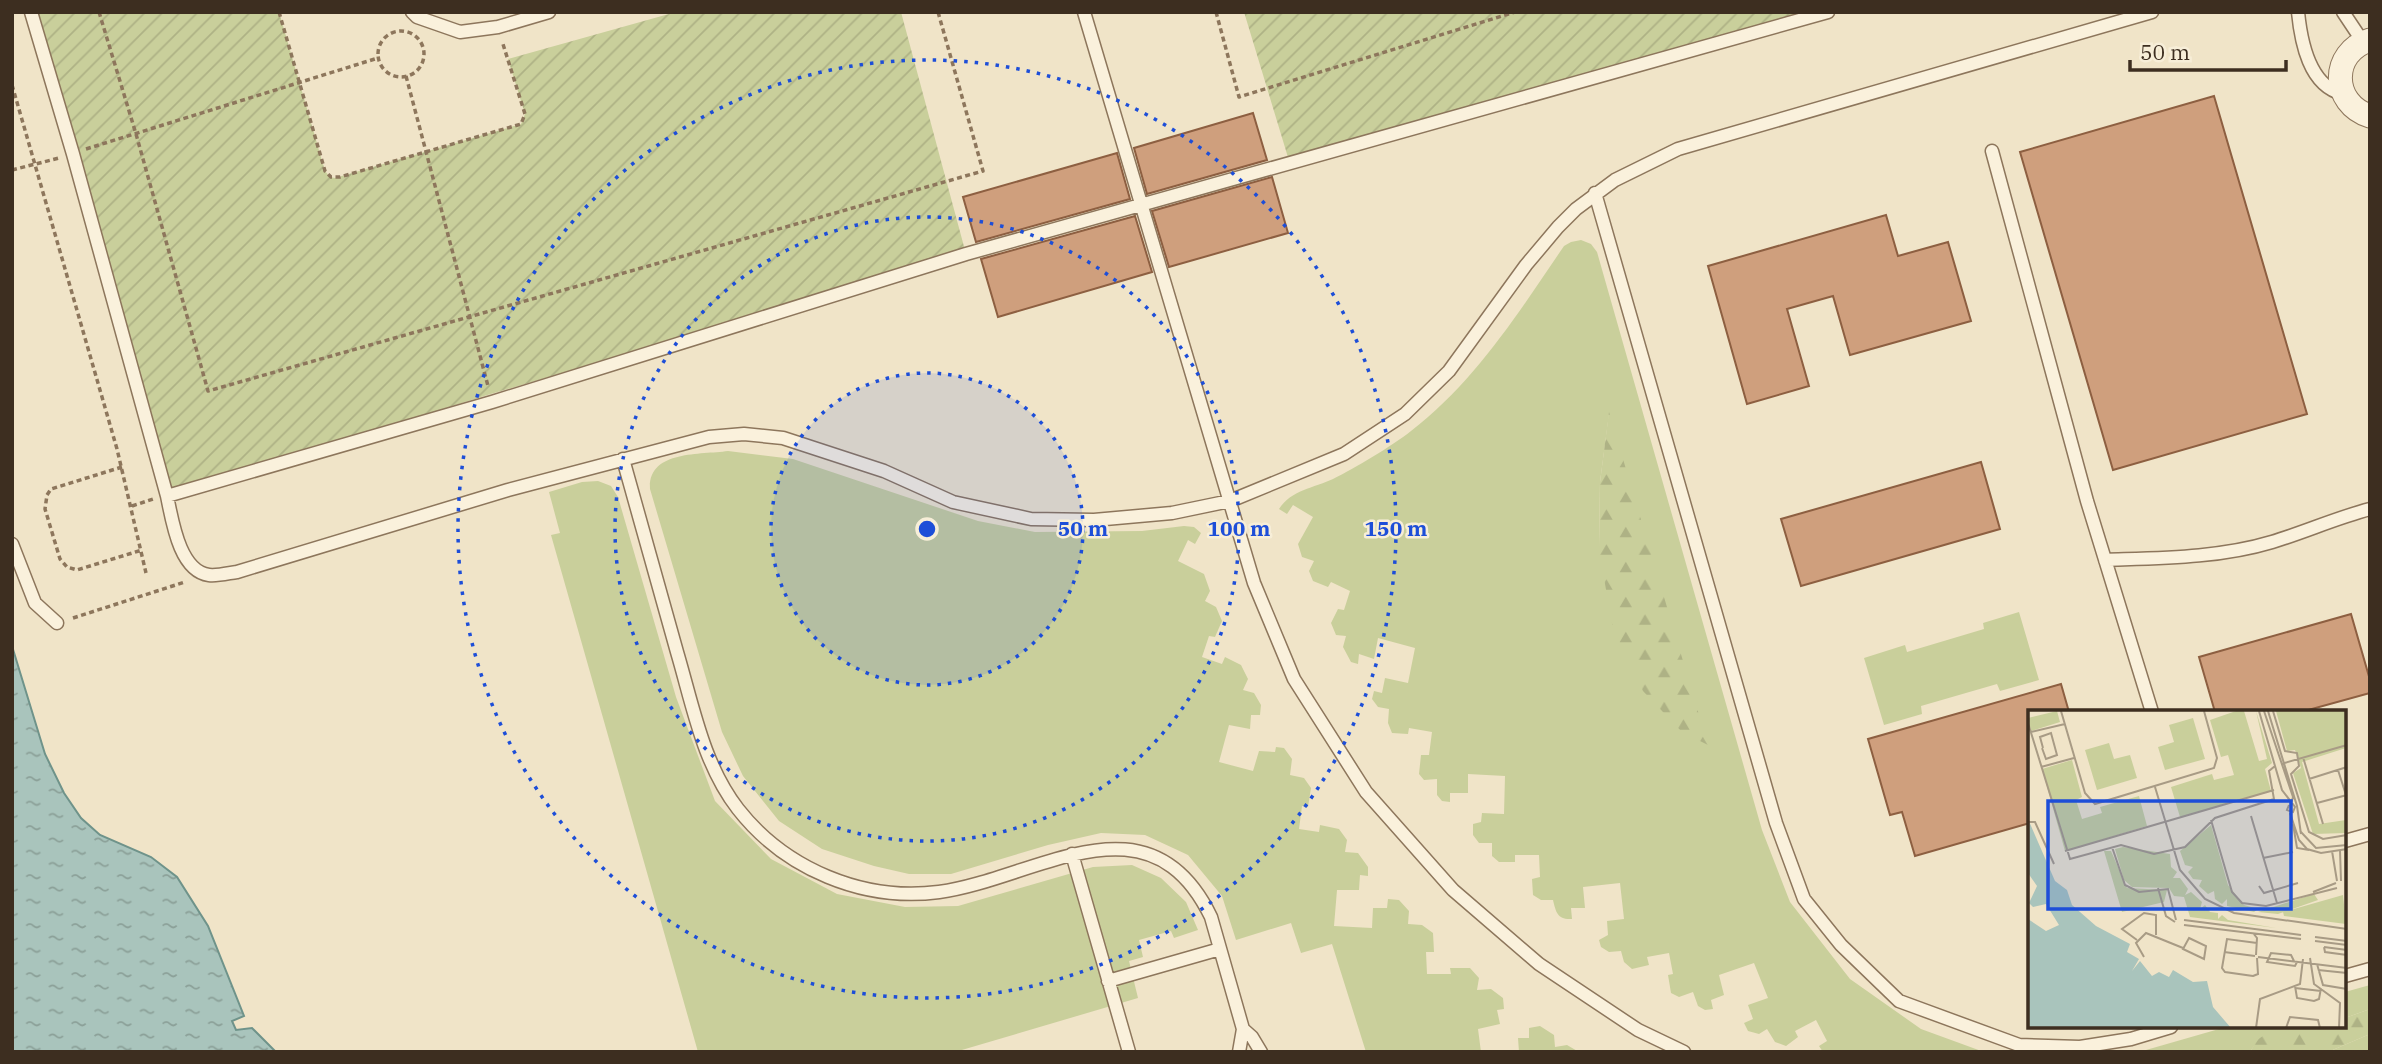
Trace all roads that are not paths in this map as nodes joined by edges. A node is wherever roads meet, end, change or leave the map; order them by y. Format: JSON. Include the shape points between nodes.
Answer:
{"nodes":[{"id":1,"x":31,"y":12,"type":"edge"},
{"id":2,"x":412,"y":12,"type":"edge"},
{"id":3,"x":549,"y":12,"type":"edge"},
{"id":4,"x":1084,"y":12,"type":"edge"},
{"id":5,"x":1828,"y":12,"type":"edge"},
{"id":6,"x":2152,"y":12,"type":"edge"},
{"id":7,"x":2298,"y":12,"type":"edge"},
{"id":8,"x":2343,"y":12,"type":"edge"},
{"id":9,"x":2366,"y":41,"type":"edge"},
{"id":10,"x":2343,"y":94,"type":"junction"},
{"id":11,"x":2369,"y":118,"type":"edge"},
{"id":12,"x":1992,"y":150,"type":"dead end"},
{"id":13,"x":1595,"y":193,"type":"junction"},
{"id":14,"x":1142,"y":205,"type":"junction"},
{"id":15,"x":623,"y":459,"type":"junction"},
{"id":16,"x":167,"y":496,"type":"junction"},
{"id":17,"x":1230,"y":501,"type":"junction"},
{"id":18,"x":2370,"y":509,"type":"edge"},
{"id":19,"x":12,"y":544,"type":"edge"},
{"id":20,"x":2105,"y":560,"type":"junction"},
{"id":21,"x":57,"y":623,"type":"road end"},
{"id":22,"x":2151,"y":710,"type":"edge"},
{"id":23,"x":2370,"y":834,"type":"edge"},
{"id":24,"x":2347,"y":840,"type":"edge"},
{"id":25,"x":1072,"y":854,"type":"junction"},
{"id":26,"x":1220,"y":949,"type":"junction"},
{"id":27,"x":2370,"y":969,"type":"edge"},
{"id":28,"x":2347,"y":975,"type":"edge"},
{"id":29,"x":1108,"y":981,"type":"junction"},
{"id":30,"x":1243,"y":1029,"type":"junction"},
{"id":31,"x":2164,"y":1029,"type":"edge"},
{"id":32,"x":2078,"y":1049,"type":"edge"},
{"id":33,"x":1129,"y":1052,"type":"edge"},
{"id":34,"x":1240,"y":1052,"type":"edge"},
{"id":35,"x":1261,"y":1052,"type":"edge"},
{"id":36,"x":1684,"y":1052,"type":"edge"}],
"edges":[{"from":1,"to":16,"type":"lane"},
{"from":2,"to":3,"type":"lane","via":[[460,32]]},
{"from":4,"to":14,"type":"lane"},
{"from":5,"to":14,"type":"lane"},
{"from":6,"to":13,"type":"lane","via":[[1678,149]]},
{"from":7,"to":10,"type":"lane","via":[[2315,74],[2327,88]]},
{"from":8,"to":9,"type":"lane"},
{"from":9,"to":10,"type":"street","via":[[2345,58],[2339,82]]},
{"from":10,"to":11,"type":"street"},
{"from":12,"to":20,"type":"lane"},
{"from":13,"to":17,"type":"lane","via":[[1541,245],[1462,355],[1405,414],[1344,454]]},
{"from":13,"to":32,"type":"lane","via":[[1776,823],[1804,899],[1841,945],[1899,1001],[2019,1045]]},
{"from":14,"to":16,"type":"lane"},
{"from":14,"to":17,"type":"lane"},
{"from":15,"to":16,"type":"lane","via":[[237,572],[207,575],[188,561],[176,539]]},
{"from":15,"to":17,"type":"lane","via":[[709,437],[744,434],[783,439],[884,471],[953,502],[1031,519],[1133,517]]},
{"from":15,"to":25,"type":"lane","via":[[712,766],[738,809],[773,844],[815,872],[839,881],[913,894],[963,887]]},
{"from":17,"to":36,"type":"lane","via":[[1254,583],[1294,679],[1366,792],[1453,890],[1539,964],[1638,1030]]},
{"from":18,"to":20,"type":"lane","via":[[2240,549]]},
{"from":19,"to":21,"type":"lane","via":[[35,603]]},
{"from":20,"to":22,"type":"lane"},
{"from":23,"to":24,"type":"lane"},
{"from":25,"to":26,"type":"lane","via":[[1122,849],[1169,866],[1204,902]]},
{"from":25,"to":29,"type":"lane"},
{"from":26,"to":29,"type":"lane"},
{"from":26,"to":30,"type":"lane"},
{"from":27,"to":28,"type":"lane"},
{"from":29,"to":33,"type":"lane"},
{"from":30,"to":34,"type":"lane"},
{"from":30,"to":35,"type":"lane"},
{"from":31,"to":32,"type":"lane"}]}
